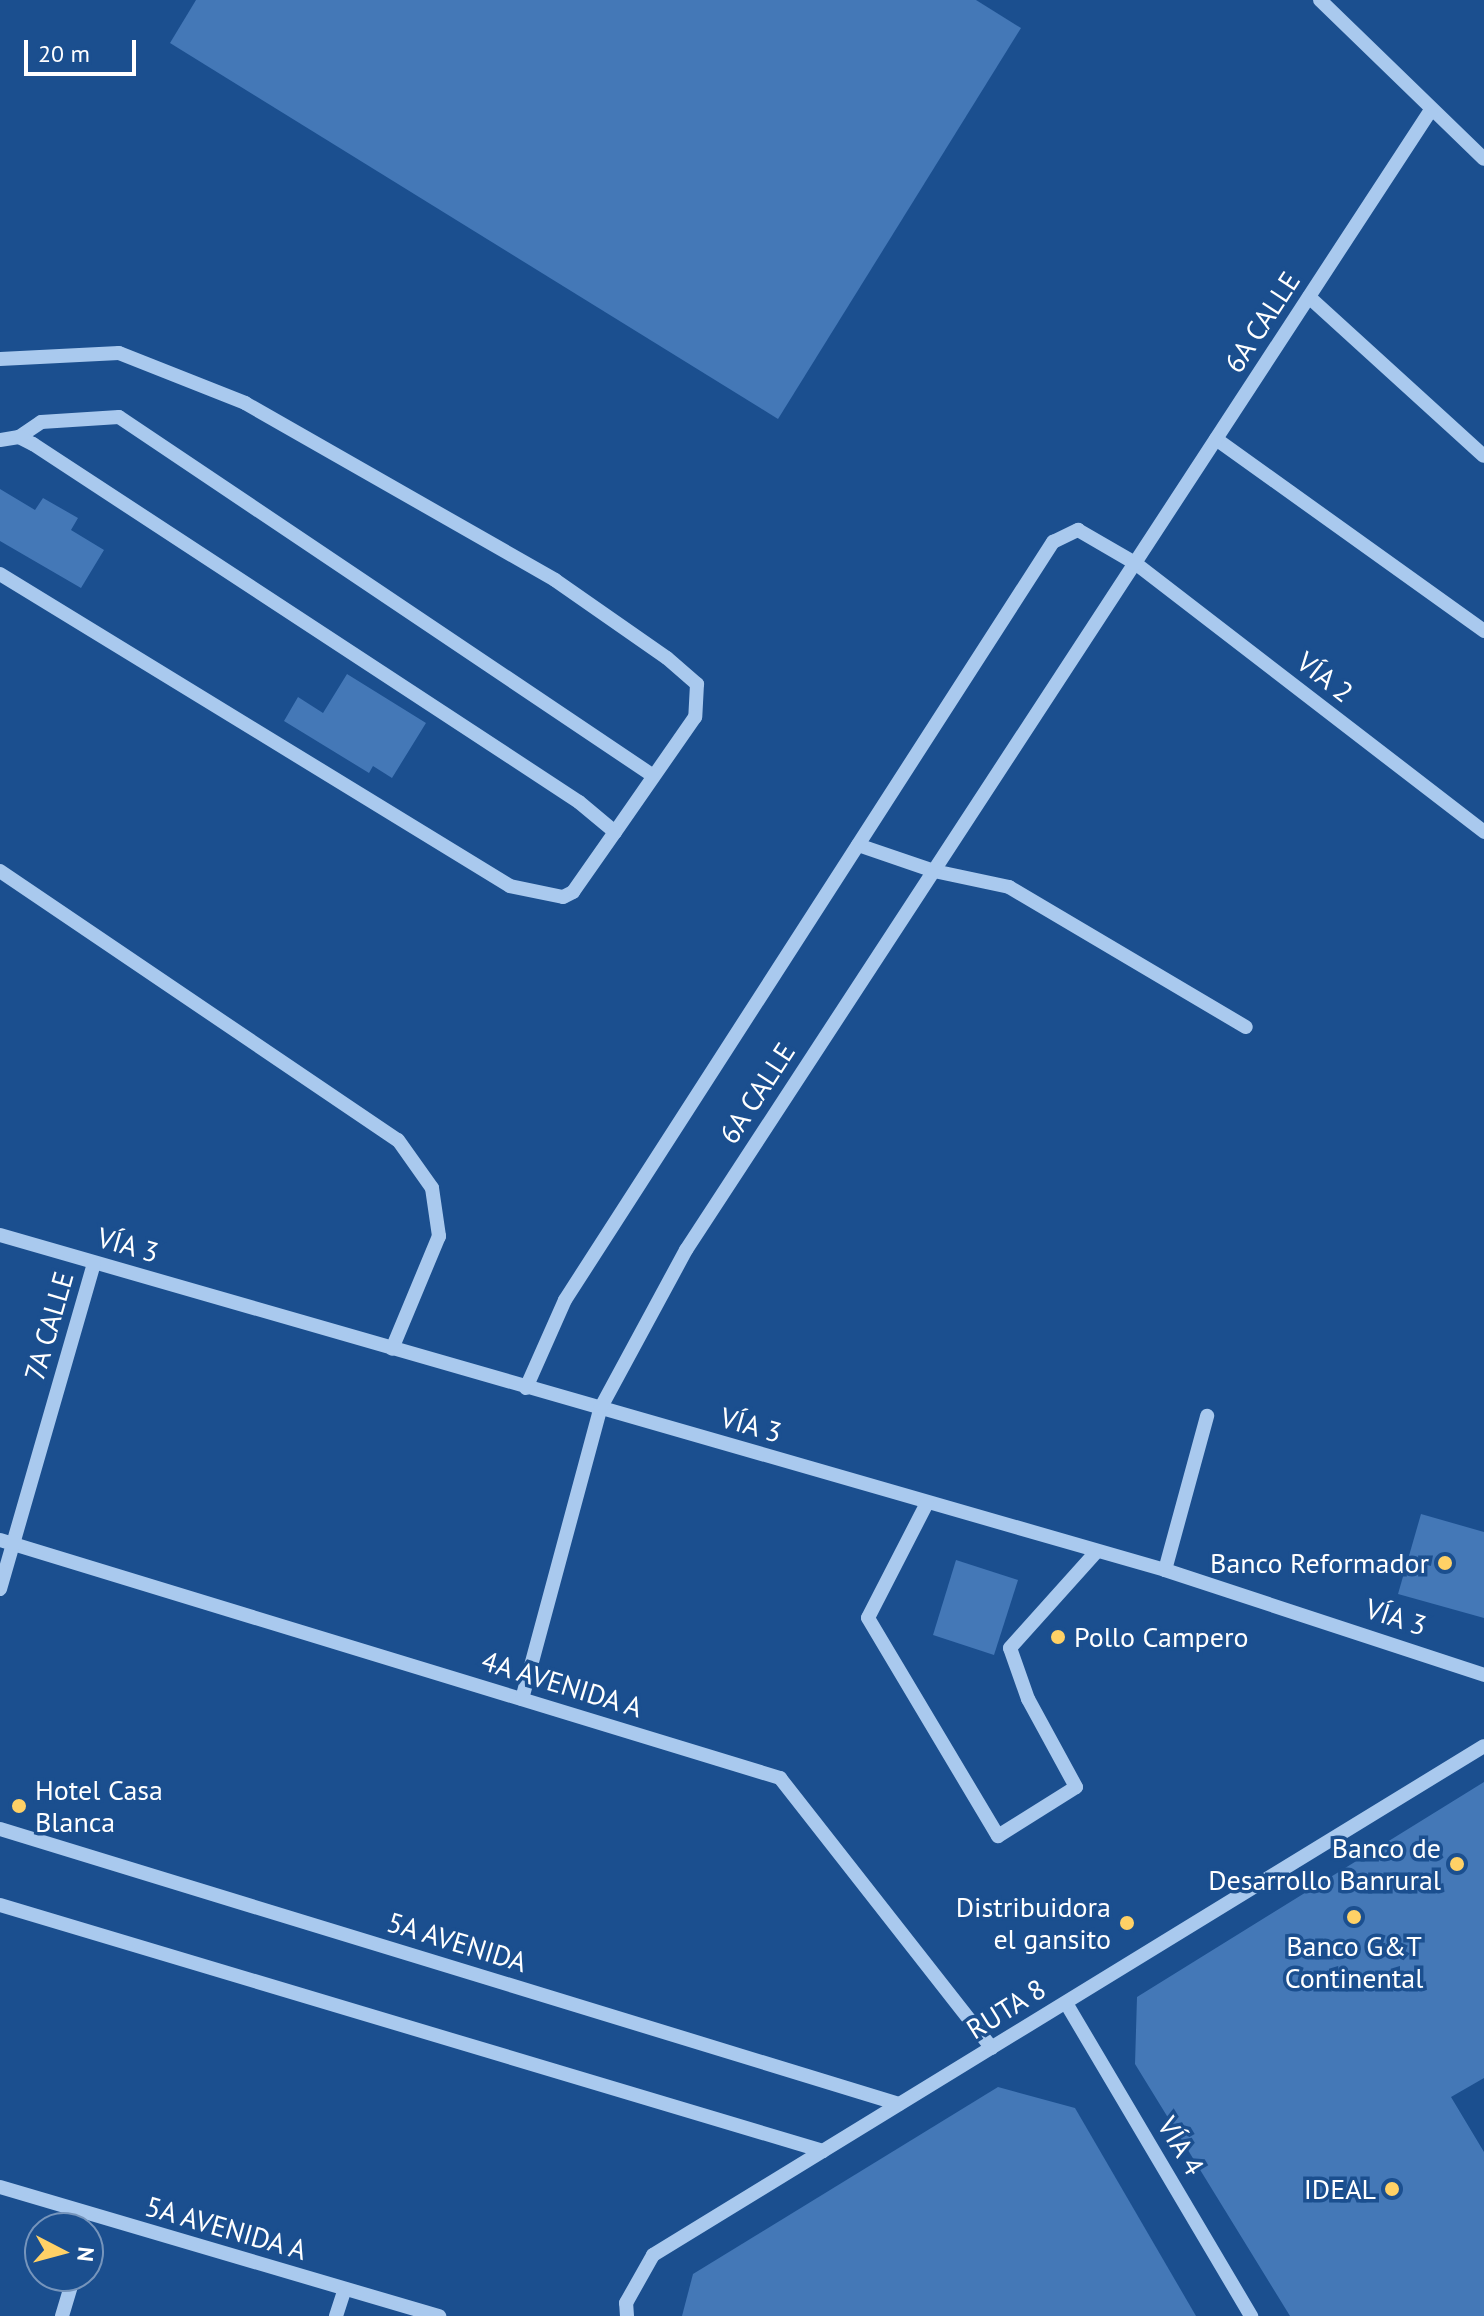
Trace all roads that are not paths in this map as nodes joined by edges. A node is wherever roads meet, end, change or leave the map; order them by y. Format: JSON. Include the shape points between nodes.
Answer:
{"nodes":[{"id":1,"x":1320,"y":0,"type":"edge"},
{"id":2,"x":1431,"y":110,"type":"junction"},
{"id":3,"x":1484,"y":159,"type":"edge"},
{"id":4,"x":1309,"y":297,"type":"junction"},
{"id":5,"x":0,"y":359,"type":"edge"},
{"id":6,"x":19,"y":437,"type":"junction"},
{"id":7,"x":1216,"y":439,"type":"junction"},
{"id":8,"x":0,"y":440,"type":"edge"},
{"id":9,"x":1484,"y":456,"type":"edge"},
{"id":10,"x":1135,"y":563,"type":"junction"},
{"id":11,"x":0,"y":574,"type":"edge"},
{"id":12,"x":1484,"y":631,"type":"edge"},
{"id":13,"x":652,"y":775,"type":"junction"},
{"id":14,"x":615,"y":832,"type":"junction"},
{"id":15,"x":1484,"y":832,"type":"edge"},
{"id":16,"x":858,"y":845,"type":"junction"},
{"id":17,"x":0,"y":871,"type":"edge"},
{"id":18,"x":934,"y":871,"type":"junction"},
{"id":19,"x":1246,"y":1027,"type":"dead end"},
{"id":20,"x":0,"y":1235,"type":"edge"},
{"id":21,"x":94,"y":1263,"type":"junction"},
{"id":22,"x":392,"y":1349,"type":"junction"},
{"id":23,"x":526,"y":1388,"type":"junction"},
{"id":24,"x":600,"y":1409,"type":"junction"},
{"id":25,"x":1207,"y":1416,"type":"dead end"},
{"id":26,"x":927,"y":1503,"type":"junction"},
{"id":27,"x":6,"y":1542,"type":"edge"},
{"id":28,"x":1097,"y":1551,"type":"junction"},
{"id":29,"x":1165,"y":1570,"type":"junction"},
{"id":30,"x":0,"y":1589,"type":"edge"},
{"id":31,"x":1484,"y":1675,"type":"edge"},
{"id":32,"x":522,"y":1699,"type":"junction"},
{"id":33,"x":1484,"y":1746,"type":"edge"},
{"id":34,"x":0,"y":1829,"type":"edge"},
{"id":35,"x":0,"y":1905,"type":"edge"},
{"id":36,"x":1066,"y":2003,"type":"junction"},
{"id":37,"x":992,"y":2048,"type":"junction"},
{"id":38,"x":899,"y":2104,"type":"junction"},
{"id":39,"x":823,"y":2151,"type":"junction"},
{"id":40,"x":0,"y":2187,"type":"edge"},
{"id":41,"x":64,"y":2212,"type":"edge"},
{"id":42,"x":104,"y":2226,"type":"edge"},
{"id":43,"x":345,"y":2289,"type":"junction"},
{"id":44,"x":69,"y":2292,"type":"edge"},
{"id":45,"x":62,"y":2316,"type":"edge"},
{"id":46,"x":336,"y":2316,"type":"edge"},
{"id":47,"x":439,"y":2316,"type":"edge"},
{"id":48,"x":627,"y":2316,"type":"edge"},
{"id":49,"x":1251,"y":2316,"type":"edge"}],
"edges":[{"from":1,"to":2,"type":"street"},
{"from":2,"to":3,"type":"street"},
{"from":2,"to":4,"type":"street","name":"6A CALLE"},
{"from":4,"to":7,"type":"street","name":"6A CALLE"},
{"from":4,"to":9,"type":"street"},
{"from":5,"to":13,"type":"street","via":[[119,353],[245,403],[555,580],[697,684],[695,717]]},
{"from":6,"to":8,"type":"street"},
{"from":6,"to":13,"type":"street","via":[[41,422],[119,417]]},
{"from":6,"to":14,"type":"street","via":[[565,793]]},
{"from":7,"to":10,"type":"street","name":"6A CALLE"},
{"from":7,"to":12,"type":"street"},
{"from":10,"to":15,"type":"street","name":"VÍA 2"},
{"from":10,"to":16,"type":"street","name":"6A CALLE","via":[[1078,530],[1053,542]]},
{"from":10,"to":18,"type":"street","name":"6A CALLE"},
{"from":11,"to":14,"type":"street","via":[[510,886],[563,897],[573,892]]},
{"from":13,"to":14,"type":"street"},
{"from":16,"to":18,"type":"street"},
{"from":16,"to":23,"type":"street","name":"6A CALLE","via":[[565,1300]]},
{"from":17,"to":22,"type":"street","via":[[398,1140],[432,1188],[439,1236]]},
{"from":18,"to":19,"type":"street","via":[[1009,887]]},
{"from":18,"to":24,"type":"street","name":"6A CALLE","via":[[686,1250]]},
{"from":20,"to":21,"type":"street","name":"VÍA 3"},
{"from":21,"to":22,"type":"street","name":"VÍA 3"},
{"from":21,"to":27,"type":"street","name":"7A CALLE"},
{"from":22,"to":23,"type":"street","name":"VÍA 3"},
{"from":23,"to":24,"type":"street","name":"VÍA 3"},
{"from":24,"to":26,"type":"street","name":"VÍA 3"},
{"from":24,"to":32,"type":"street","name":"6A CALLE"},
{"from":25,"to":29,"type":"street"},
{"from":26,"to":28,"type":"street","name":"VÍA 3"},
{"from":26,"to":28,"type":"street","via":[[868,1618],[998,1836],[1076,1787],[1028,1699],[1010,1648]]},
{"from":27,"to":30,"type":"street","name":"7A CALLE"},
{"from":27,"to":32,"type":"street","name":"4A AVENIDA A"},
{"from":28,"to":29,"type":"street","name":"VÍA 3"},
{"from":29,"to":31,"type":"street","name":"VÍA 3"},
{"from":32,"to":37,"type":"street","name":"4A AVENIDA A","via":[[780,1778]]},
{"from":33,"to":36,"type":"street","name":"RUTA 8"},
{"from":34,"to":38,"type":"street","name":"5A AVENIDA"},
{"from":35,"to":39,"type":"street"},
{"from":36,"to":37,"type":"street","name":"RUTA 8"},
{"from":36,"to":49,"type":"street","name":"VÍA 4"},
{"from":37,"to":38,"type":"street","name":"RUTA 8"},
{"from":38,"to":39,"type":"street","name":"RUTA 8"},
{"from":39,"to":48,"type":"street","name":"RUTA 8","via":[[653,2255],[626,2303]]},
{"from":40,"to":41,"type":"street","name":"5A AVENIDA A"},
{"from":42,"to":43,"type":"street","name":"5A AVENIDA A"},
{"from":43,"to":46,"type":"street"},
{"from":43,"to":47,"type":"street","name":"5A AVENIDA A"},
{"from":44,"to":45,"type":"street"}]}
